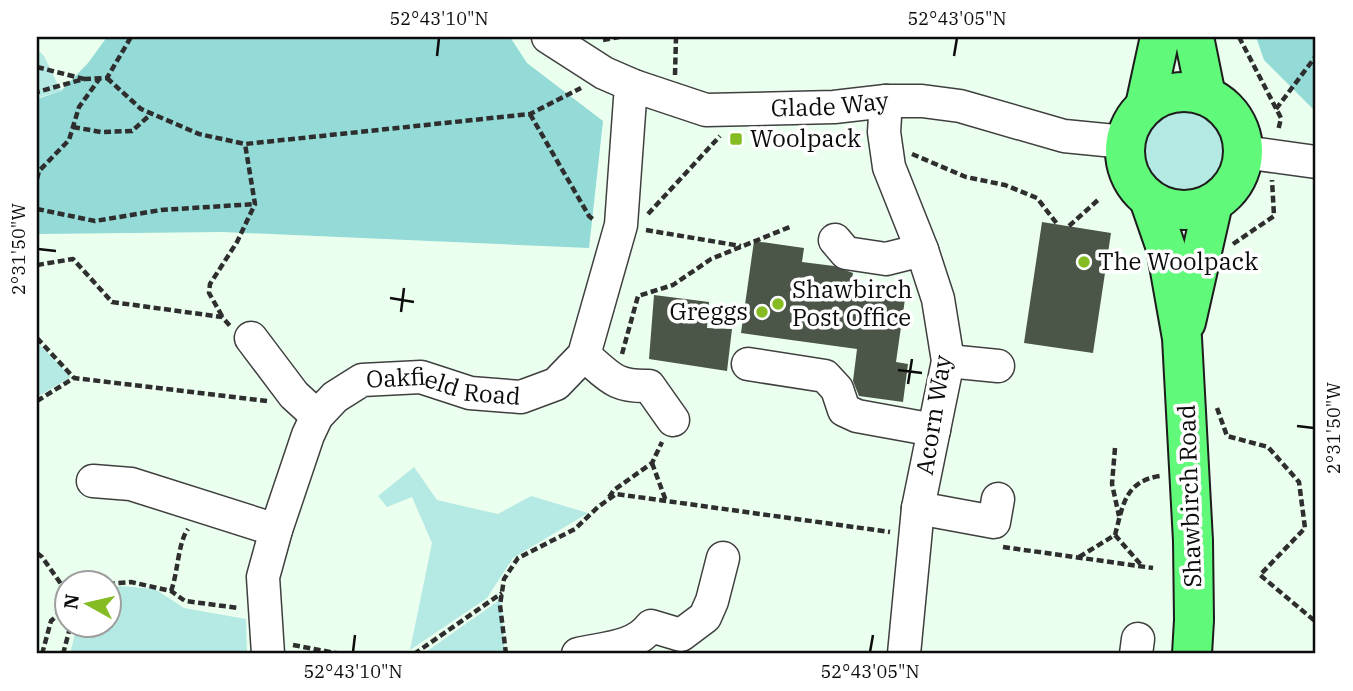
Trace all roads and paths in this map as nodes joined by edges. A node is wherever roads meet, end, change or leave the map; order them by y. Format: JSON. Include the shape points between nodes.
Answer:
{"nodes":[{"id":1,"x":131,"y":37,"type":"edge"},
{"id":2,"x":548,"y":37,"type":"edge"},
{"id":3,"x":676,"y":37,"type":"edge"},
{"id":4,"x":1160,"y":37,"type":"edge"},
{"id":5,"x":1194,"y":37,"type":"edge"},
{"id":6,"x":1239,"y":37,"type":"edge"},
{"id":7,"x":1316,"y":56,"type":"edge"},
{"id":8,"x":37,"y":67,"type":"edge"},
{"id":9,"x":604,"y":73,"type":"junction"},
{"id":10,"x":100,"y":78,"type":"junction"},
{"id":11,"x":107,"y":78,"type":"junction"},
{"id":12,"x":84,"y":79,"type":"junction"},
{"id":13,"x":634,"y":86,"type":"junction"},
{"id":14,"x":37,"y":92,"type":"edge"},
{"id":15,"x":1206,"y":96,"type":"junction"},
{"id":16,"x":674,"y":100,"type":"junction"},
{"id":17,"x":886,"y":101,"type":"junction"},
{"id":18,"x":1145,"y":106,"type":"junction"},
{"id":19,"x":726,"y":109,"type":"junction"},
{"id":20,"x":1276,"y":109,"type":"junction"},
{"id":21,"x":151,"y":114,"type":"junction"},
{"id":22,"x":530,"y":114,"type":"junction"},
{"id":23,"x":73,"y":127,"type":"junction"},
{"id":24,"x":1279,"y":130,"type":"dead end"},
{"id":25,"x":886,"y":142,"type":"junction"},
{"id":26,"x":1125,"y":142,"type":"junction"},
{"id":27,"x":245,"y":144,"type":"junction"},
{"id":28,"x":1243,"y":152,"type":"junction"},
{"id":29,"x":1316,"y":162,"type":"edge"},
{"id":30,"x":37,"y":179,"type":"edge"},
{"id":31,"x":1149,"y":199,"type":"junction"},
{"id":32,"x":1098,"y":200,"type":"dead end"},
{"id":33,"x":1213,"y":203,"type":"junction"},
{"id":34,"x":255,"y":204,"type":"junction"},
{"id":35,"x":37,"y":209,"type":"edge"},
{"id":36,"x":1058,"y":225,"type":"dead end"},
{"id":37,"x":792,"y":226,"type":"dead end"},
{"id":38,"x":1069,"y":226,"type":"dead end"},
{"id":39,"x":625,"y":229,"type":"junction"},
{"id":40,"x":835,"y":240,"type":"dead end"},
{"id":41,"x":742,"y":246,"type":"junction"},
{"id":42,"x":922,"y":250,"type":"junction"},
{"id":43,"x":37,"y":265,"type":"edge"},
{"id":44,"x":222,"y":317,"type":"junction"},
{"id":45,"x":37,"y":338,"type":"edge"},
{"id":46,"x":251,"y":338,"type":"joint"},
{"id":47,"x":1182,"y":338,"type":"junction"},
{"id":48,"x":584,"y":355,"type":"junction"},
{"id":49,"x":948,"y":361,"type":"junction"},
{"id":50,"x":748,"y":364,"type":"dead end"},
{"id":51,"x":999,"y":366,"type":"dead end"},
{"id":52,"x":74,"y":378,"type":"junction"},
{"id":53,"x":615,"y":382,"type":"junction"},
{"id":54,"x":294,"y":395,"type":"junction"},
{"id":55,"x":37,"y":401,"type":"edge"},
{"id":56,"x":1215,"y":401,"type":"dead end"},
{"id":57,"x":317,"y":416,"type":"junction"},
{"id":58,"x":673,"y":420,"type":"joint"},
{"id":59,"x":934,"y":430,"type":"junction"},
{"id":60,"x":1115,"y":448,"type":"dead end"},
{"id":61,"x":652,"y":463,"type":"junction"},
{"id":62,"x":1164,"y":475,"type":"dead end"},
{"id":63,"x":93,"y":481,"type":"dead end"},
{"id":64,"x":998,"y":499,"type":"dead end"},
{"id":65,"x":607,"y":501,"type":"junction"},
{"id":66,"x":666,"y":501,"type":"junction"},
{"id":67,"x":205,"y":508,"type":"junction"},
{"id":68,"x":1119,"y":517,"type":"junction"},
{"id":69,"x":917,"y":521,"type":"junction"},
{"id":70,"x":276,"y":530,"type":"junction"},
{"id":71,"x":1115,"y":535,"type":"junction"},
{"id":72,"x":990,"y":545,"type":"dead end"},
{"id":73,"x":37,"y":553,"type":"edge"},
{"id":74,"x":723,"y":558,"type":"dead end"},
{"id":75,"x":1079,"y":558,"type":"junction"},
{"id":76,"x":1142,"y":566,"type":"junction"},
{"id":77,"x":1153,"y":568,"type":"dead end"},
{"id":78,"x":52,"y":570,"type":"edge"},
{"id":79,"x":122,"y":583,"type":"edge"},
{"id":80,"x":172,"y":591,"type":"junction"},
{"id":81,"x":502,"y":593,"type":"junction"},
{"id":82,"x":52,"y":620,"type":"edge"},
{"id":83,"x":1316,"y":622,"type":"edge"},
{"id":84,"x":267,"y":635,"type":"edge"},
{"id":85,"x":690,"y":636,"type":"edge"},
{"id":86,"x":1193,"y":637,"type":"edge"},
{"id":87,"x":908,"y":653,"type":"edge"},
{"id":88,"x":42,"y":654,"type":"edge"},
{"id":89,"x":341,"y":654,"type":"edge"},
{"id":90,"x":414,"y":654,"type":"edge"},
{"id":91,"x":506,"y":654,"type":"edge"},
{"id":92,"x":578,"y":654,"type":"edge"}],
"edges":[{"from":1,"to":11,"type":"path"},
{"from":2,"to":9,"type":"street","name":"Glade Way"},
{"from":3,"to":16,"type":"path"},
{"from":4,"to":18,"type":"main road"},
{"from":5,"to":15,"type":"main road"},
{"from":6,"to":20,"type":"path"},
{"from":7,"to":20,"type":"path"},
{"from":8,"to":12,"type":"path"},
{"from":9,"to":13,"type":"street","name":"Glade Way"},
{"from":9,"to":22,"type":"path"},
{"from":10,"to":11,"type":"path"},
{"from":10,"to":12,"type":"path"},
{"from":10,"to":23,"type":"path","via":[[79,107]]},
{"from":11,"to":21,"type":"path"},
{"from":12,"to":14,"type":"path"},
{"from":13,"to":16,"type":"street","name":"Glade Way"},
{"from":13,"to":39,"type":"street","name":"Oakfield Road"},
{"from":15,"to":18,"type":"main road","via":[[1174,93]]},
{"from":15,"to":28,"type":"main road","via":[[1233,119]]},
{"from":16,"to":19,"type":"street","name":"Glade Way","via":[[706,110]]},
{"from":17,"to":19,"type":"street","name":"Glade Way"},
{"from":17,"to":25,"type":"street","name":"Acorn Way"},
{"from":17,"to":26,"type":"street","name":"Glade Way","via":[[960,106],[1064,136]]},
{"from":18,"to":26,"type":"main road"},
{"from":19,"to":39,"type":"path","via":[[722,133]]},
{"from":20,"to":24,"type":"path","via":[[1281,118]]},
{"from":21,"to":23,"type":"path","via":[[132,131]]},
{"from":21,"to":27,"type":"path","via":[[199,134]]},
{"from":22,"to":27,"type":"path"},
{"from":22,"to":39,"type":"path","via":[[589,216],[602,227]]},
{"from":23,"to":30,"type":"path","via":[[69,140],[39,171]]},
{"from":25,"to":36,"type":"path","via":[[967,177],[1037,198]]},
{"from":25,"to":42,"type":"street","name":"Acorn Way","via":[[889,167]]},
{"from":26,"to":31,"type":"main road","via":[[1129,174]]},
{"from":27,"to":34,"type":"path"},
{"from":28,"to":29,"type":"street"},
{"from":28,"to":33,"type":"main road","via":[[1239,173]]},
{"from":31,"to":33,"type":"main road","via":[[1180,210]]},
{"from":31,"to":47,"type":"main road","name":"Shawbirch Road","via":[[1166,248]]},
{"from":32,"to":38,"type":"path"},
{"from":33,"to":47,"type":"main road","name":"Shawbirch Road"},
{"from":34,"to":35,"type":"path","via":[[161,210],[94,221]]},
{"from":34,"to":44,"type":"path","via":[[210,284],[209,293]]},
{"from":37,"to":41,"type":"path"},
{"from":39,"to":41,"type":"path"},
{"from":39,"to":48,"type":"street","name":"Oakfield Road"},
{"from":40,"to":42,"type":"street","via":[[846,253],[886,259]]},
{"from":41,"to":53,"type":"path","via":[[711,259],[673,285],[638,296]]},
{"from":42,"to":49,"type":"street","name":"Acorn Way","via":[[938,299]]},
{"from":43,"to":44,"type":"path","via":[[73,259],[112,302]]},
{"from":44,"to":46,"type":"path","via":[[241,339]]},
{"from":45,"to":52,"type":"path"},
{"from":46,"to":54,"type":"street"},
{"from":47,"to":86,"type":"main road","name":"Shawbirch Road","bridge":true,"via":[[1193,541]]},
{"from":48,"to":53,"type":"street"},
{"from":48,"to":57,"type":"street","name":"Oakfield Road","via":[[556,384],[521,397],[470,393],[421,377],[362,380],[335,397]]},
{"from":49,"to":51,"type":"street"},
{"from":49,"to":59,"type":"street","name":"Acorn Way"},
{"from":50,"to":59,"type":"street","via":[[825,376],[837,389],[844,410]]},
{"from":52,"to":54,"type":"path","via":[[277,403]]},
{"from":52,"to":55,"type":"path"},
{"from":53,"to":58,"type":"street","via":[[649,386]]},
{"from":54,"to":57,"type":"street"},
{"from":56,"to":83,"type":"path","via":[[1227,436],[1268,447],[1299,482],[1305,528],[1261,575]]},
{"from":57,"to":70,"type":"street","name":"Oakfield Road"},
{"from":58,"to":61,"type":"path"},
{"from":59,"to":69,"type":"street","name":"Acorn Way"},
{"from":60,"to":68,"type":"path","via":[[1112,484]]},
{"from":61,"to":65,"type":"path","via":[[614,490]]},
{"from":61,"to":66,"type":"path"},
{"from":62,"to":68,"type":"path","via":[[1144,478],[1126,496]]},
{"from":63,"to":67,"type":"street","via":[[131,485]]},
{"from":64,"to":69,"type":"street","via":[[994,522]]},
{"from":65,"to":66,"type":"path","via":[[616,494]]},
{"from":65,"to":81,"type":"path","via":[[575,529],[518,558],[504,579]]},
{"from":66,"to":69,"type":"path"},
{"from":67,"to":70,"type":"street"},
{"from":67,"to":80,"type":"path","via":[[184,535]]},
{"from":68,"to":71,"type":"path"},
{"from":69,"to":87,"type":"street","name":"Acorn Way"},
{"from":70,"to":84,"type":"street","name":"Oakfield Road","via":[[262,577]]},
{"from":71,"to":75,"type":"path"},
{"from":71,"to":76,"type":"path"},
{"from":72,"to":75,"type":"path"},
{"from":73,"to":78,"type":"path"},
{"from":74,"to":85,"type":"street","via":[[712,601]]},
{"from":75,"to":76,"type":"path"},
{"from":76,"to":77,"type":"path"},
{"from":79,"to":80,"type":"path"},
{"from":80,"to":84,"type":"path","via":[[185,601]]},
{"from":81,"to":90,"type":"path"},
{"from":81,"to":91,"type":"path"},
{"from":82,"to":88,"type":"path"},
{"from":84,"to":89,"type":"path"},
{"from":85,"to":92,"type":"street","via":[[652,626],[632,643]]}]}
